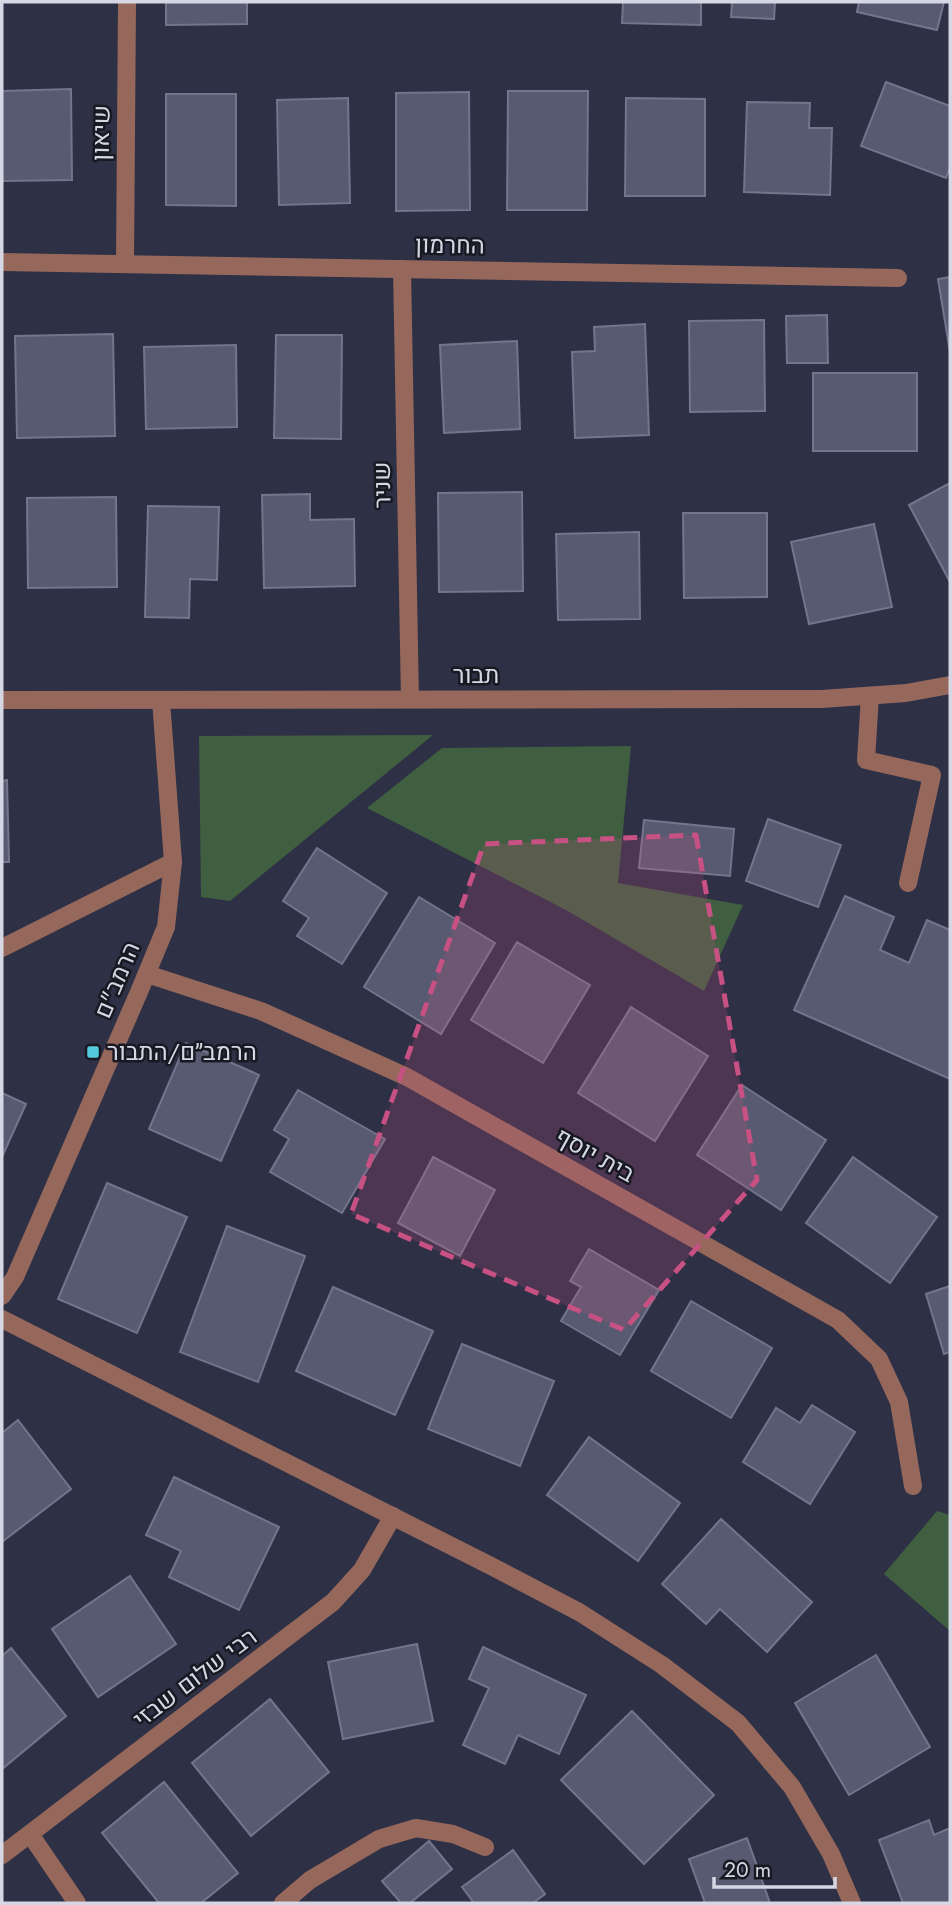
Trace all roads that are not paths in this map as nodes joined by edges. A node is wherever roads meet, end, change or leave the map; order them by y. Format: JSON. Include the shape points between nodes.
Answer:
{"nodes":[{"id":1,"x":127,"y":2,"type":"edge"},
{"id":2,"x":2,"y":262,"type":"edge"},
{"id":3,"x":125,"y":264,"type":"junction"},
{"id":4,"x":402,"y":269,"type":"junction"},
{"id":5,"x":898,"y":278,"type":"dead end"},
{"id":6,"x":950,"y":685,"type":"edge"},
{"id":7,"x":870,"y":695,"type":"junction"},
{"id":8,"x":410,"y":699,"type":"junction"},
{"id":9,"x":2,"y":700,"type":"edge"},
{"id":10,"x":161,"y":700,"type":"junction"},
{"id":11,"x":173,"y":862,"type":"junction"},
{"id":12,"x":908,"y":883,"type":"dead end"},
{"id":13,"x":2,"y":948,"type":"edge"},
{"id":14,"x":147,"y":974,"type":"junction"},
{"id":15,"x":2,"y":1296,"type":"edge"},
{"id":16,"x":2,"y":1319,"type":"edge"},
{"id":17,"x":913,"y":1486,"type":"dead end"},
{"id":18,"x":393,"y":1517,"type":"junction"},
{"id":19,"x":30,"y":1833,"type":"junction"},
{"id":20,"x":485,"y":1847,"type":"dead end"},
{"id":21,"x":2,"y":1855,"type":"edge"},
{"id":22,"x":77,"y":1903,"type":"edge"},
{"id":23,"x":283,"y":1903,"type":"edge"},
{"id":24,"x":852,"y":1903,"type":"edge"}],
"edges":[{"from":1,"to":3,"type":"street","name":"שיאון"},
{"from":2,"to":3,"type":"street","name":"החרמון"},
{"from":3,"to":4,"type":"street","name":"החרמון"},
{"from":4,"to":5,"type":"street","name":"החרמון"},
{"from":4,"to":8,"type":"street","name":"שניר"},
{"from":6,"to":7,"type":"street","name":"תבור"},
{"from":7,"to":8,"type":"street","name":"תבור","via":[[822,699]]},
{"from":7,"to":12,"type":"street","via":[[866,760],[932,775]]},
{"from":8,"to":10,"type":"street","name":"תבור"},
{"from":9,"to":10,"type":"street","name":"תבור"},
{"from":10,"to":11,"type":"street","name":"הרמב\"ם"},
{"from":11,"to":13,"type":"street"},
{"from":11,"to":14,"type":"street","name":"הרמב\"ם","via":[[166,927]]},
{"from":14,"to":15,"type":"street","name":"הרמב\"ם","via":[[15,1277]]},
{"from":14,"to":17,"type":"street","name":"בית יוסף","via":[[261,1011],[407,1077],[838,1320],[879,1359],[899,1402]]},
{"from":16,"to":18,"type":"street"},
{"from":18,"to":19,"type":"street","name":"רבי שלום שבזי","via":[[362,1570],[333,1602]]},
{"from":18,"to":24,"type":"street","via":[[579,1612],[662,1665],[738,1723],[792,1787],[831,1854]]},
{"from":19,"to":21,"type":"street","name":"רבי שלום שבזי"},
{"from":19,"to":22,"type":"street"},
{"from":20,"to":23,"type":"street","via":[[453,1834],[416,1828],[380,1839],[310,1880]]}]}
